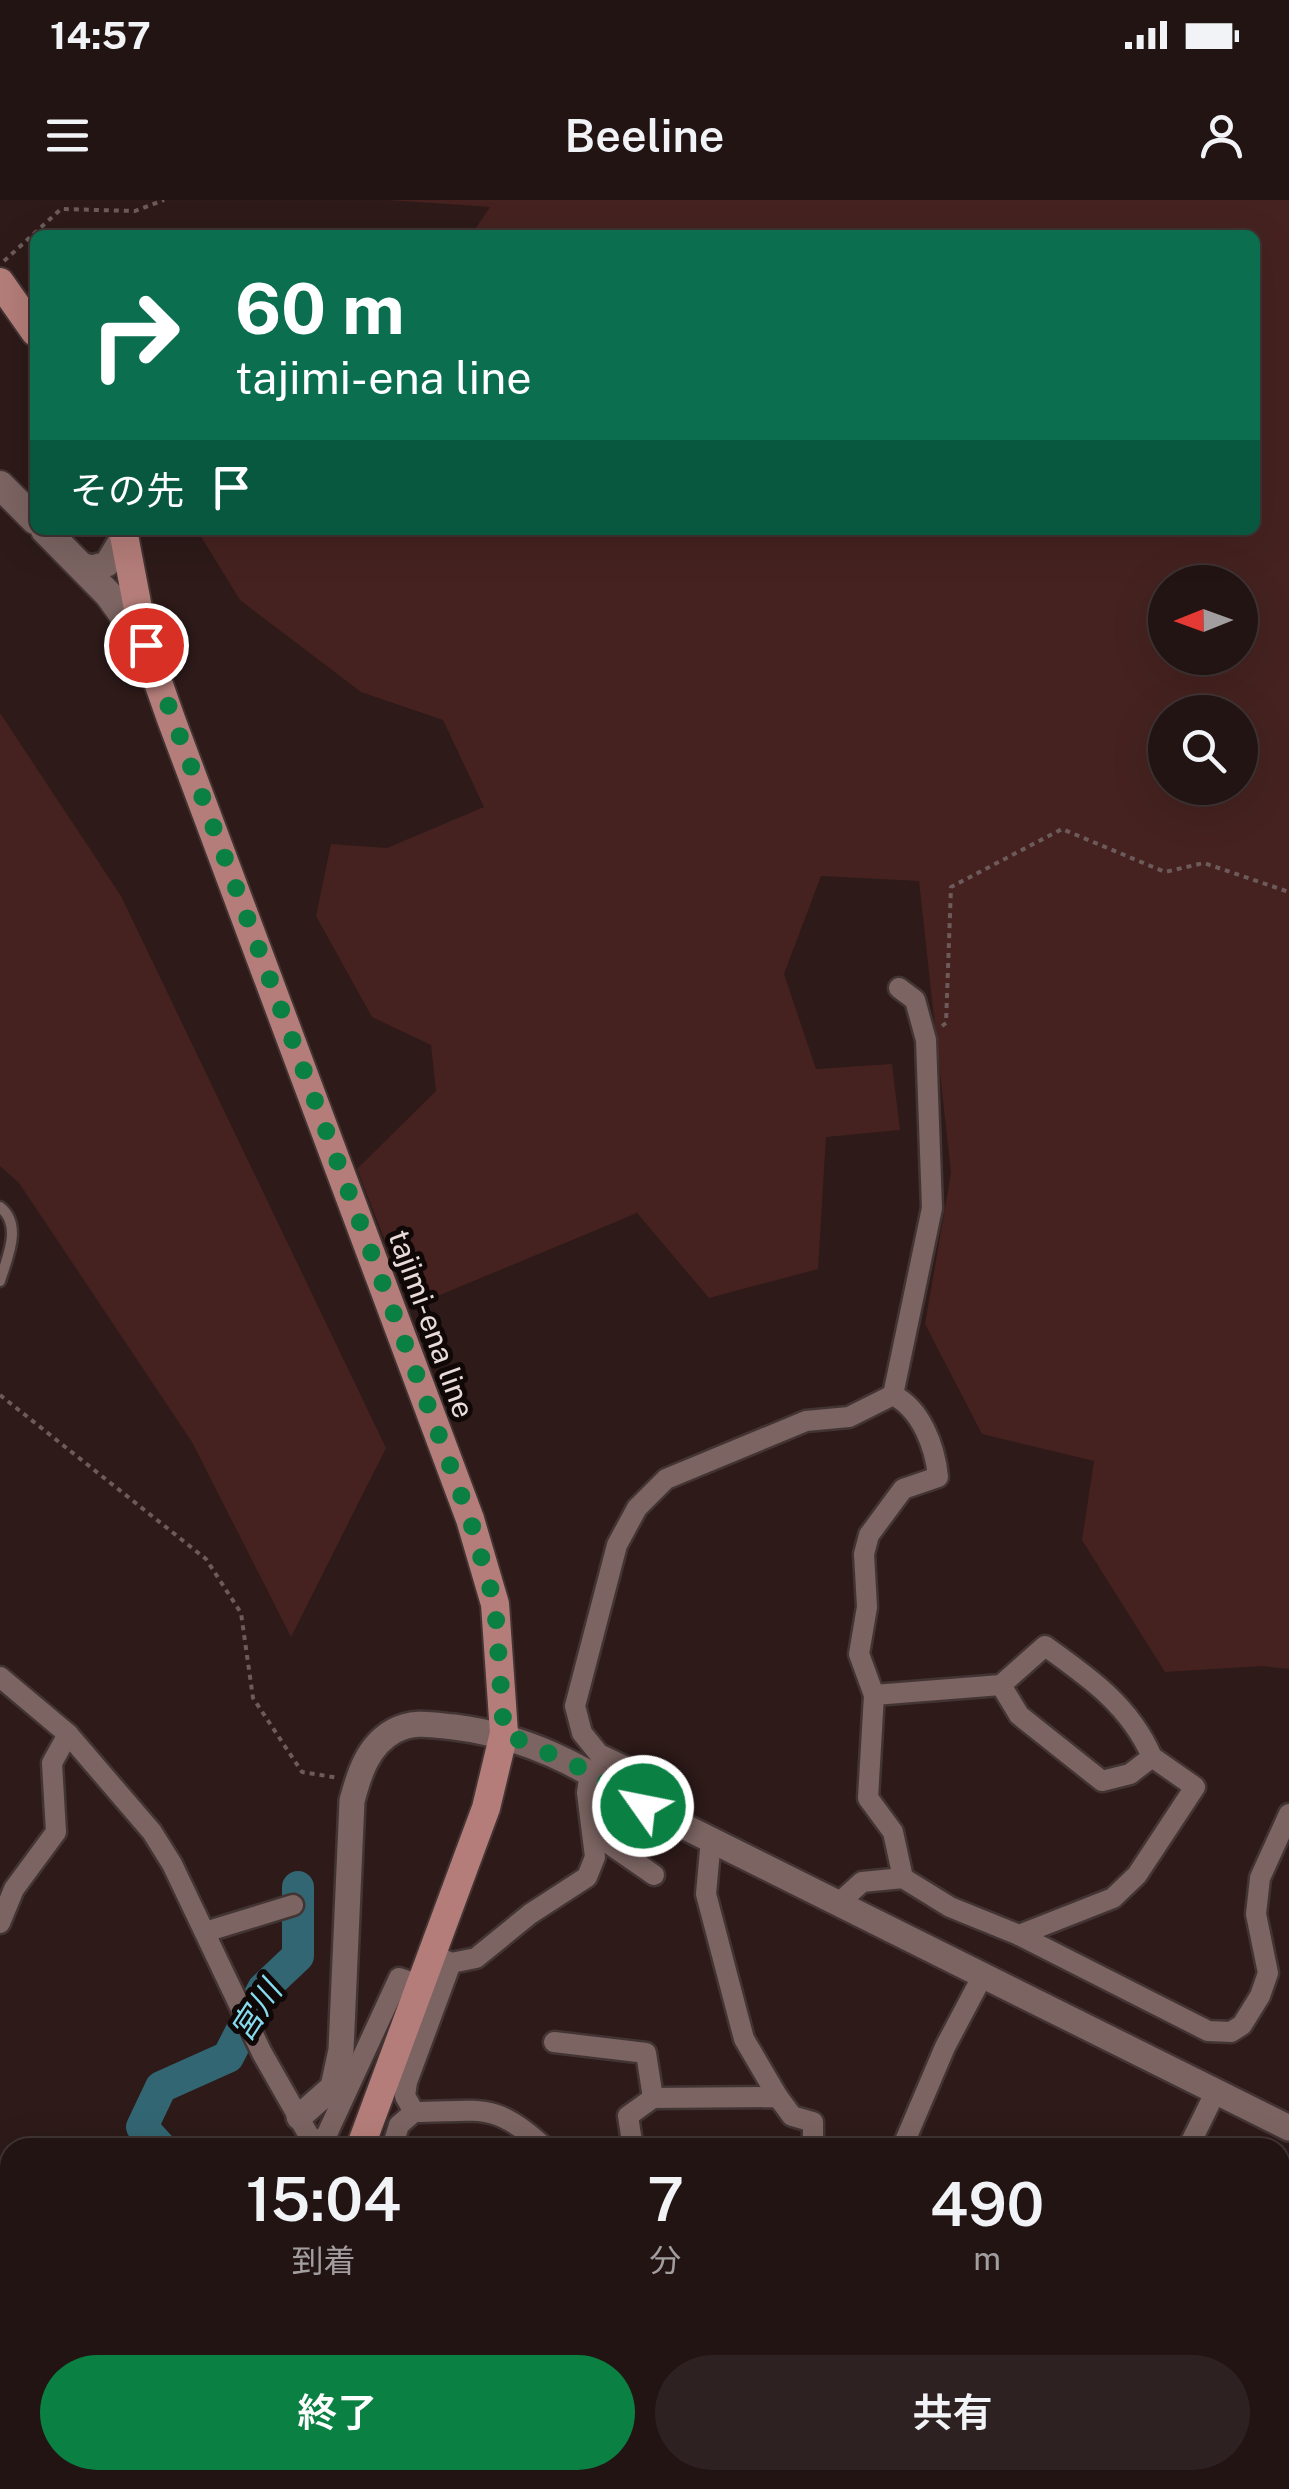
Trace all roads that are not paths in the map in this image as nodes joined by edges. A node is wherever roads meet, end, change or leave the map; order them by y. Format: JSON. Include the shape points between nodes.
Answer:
{"nodes":[{"id":1,"x":0,"y":282,"type":"edge"},
{"id":2,"x":30,"y":325,"type":"edge"},
{"id":3,"x":0,"y":485,"type":"edge"},
{"id":4,"x":30,"y":515,"type":"edge"},
{"id":5,"x":50,"y":535,"type":"edge"},
{"id":6,"x":123,"y":535,"type":"edge"},
{"id":7,"x":124,"y":535,"type":"edge"},
{"id":8,"x":81,"y":565,"type":"junction"},
{"id":9,"x":146,"y":645,"type":"junction"},
{"id":10,"x":900,"y":988,"type":"dead end"},
{"id":11,"x":0,"y":1207,"type":"edge"},
{"id":12,"x":0,"y":1282,"type":"edge"},
{"id":13,"x":892,"y":1395,"type":"junction"},
{"id":14,"x":0,"y":1676,"type":"edge"},
{"id":15,"x":1000,"y":1684,"type":"junction"},
{"id":16,"x":874,"y":1695,"type":"junction"},
{"id":17,"x":504,"y":1733,"type":"junction"},
{"id":18,"x":68,"y":1734,"type":"junction"},
{"id":19,"x":1152,"y":1756,"type":"junction"},
{"id":20,"x":590,"y":1772,"type":"junction"},
{"id":21,"x":643,"y":1806,"type":"junction"},
{"id":22,"x":1289,"y":1814,"type":"edge"},
{"id":23,"x":710,"y":1838,"type":"junction"},
{"id":24,"x":595,"y":1840,"type":"junction"},
{"id":25,"x":654,"y":1875,"type":"dead end"},
{"id":26,"x":903,"y":1878,"type":"junction"},
{"id":27,"x":840,"y":1902,"type":"junction"},
{"id":28,"x":293,"y":1905,"type":"dead end"},
{"id":29,"x":0,"y":1923,"type":"edge"},
{"id":30,"x":205,"y":1932,"type":"junction"},
{"id":31,"x":1020,"y":1934,"type":"junction"},
{"id":32,"x":441,"y":1959,"type":"junction"},
{"id":33,"x":982,"y":1978,"type":"junction"},
{"id":34,"x":420,"y":1985,"type":"junction"},
{"id":35,"x":554,"y":2042,"type":"dead end"},
{"id":36,"x":1215,"y":2093,"type":"junction"},
{"id":37,"x":778,"y":2097,"type":"junction"},
{"id":38,"x":653,"y":2098,"type":"junction"},
{"id":39,"x":414,"y":2112,"type":"junction"},
{"id":40,"x":299,"y":2117,"type":"junction"},
{"id":41,"x":1289,"y":2128,"type":"edge"},
{"id":42,"x":311,"y":2138,"type":"edge"},
{"id":43,"x":323,"y":2138,"type":"edge"},
{"id":44,"x":364,"y":2138,"type":"edge"},
{"id":45,"x":395,"y":2138,"type":"edge"},
{"id":46,"x":534,"y":2138,"type":"edge"},
{"id":47,"x":631,"y":2138,"type":"edge"},
{"id":48,"x":813,"y":2138,"type":"edge"},
{"id":49,"x":906,"y":2138,"type":"edge"},
{"id":50,"x":1193,"y":2138,"type":"edge"}],
"edges":[{"from":1,"to":2,"type":"main road"},
{"from":3,"to":4,"type":"main road"},
{"from":5,"to":8,"type":"main road"},
{"from":6,"to":8,"type":"street","via":[[107,564]]},
{"from":7,"to":9,"type":"main road","name":"tajimi-ena line"},
{"from":8,"to":9,"type":"main road"},
{"from":9,"to":17,"type":"main road","name":"tajimi-ena line","via":[[470,1519],[495,1604]]},
{"from":10,"to":13,"type":"street","via":[[916,1000],[925,1037],[932,1208]]},
{"from":11,"to":12,"type":"lane","via":[[12,1223]]},
{"from":13,"to":16,"type":"street","via":[[908,1402],[936,1452],[938,1476],[903,1489],[868,1535],[859,1654]]},
{"from":13,"to":21,"type":"street","via":[[849,1417],[806,1421],[666,1479],[637,1508],[617,1545],[575,1706],[582,1733],[599,1754],[654,1780]]},
{"from":14,"to":18,"type":"street"},
{"from":15,"to":16,"type":"street"},
{"from":15,"to":19,"type":"street","via":[[1019,1715],[1102,1781],[1130,1774]]},
{"from":15,"to":19,"type":"street","via":[[1046,1646],[1098,1684],[1138,1725]]},
{"from":16,"to":26,"type":"street","via":[[868,1798],[893,1832]]},
{"from":17,"to":20,"type":"street"},
{"from":17,"to":32,"type":"main road","name":"tajimi-ena line"},
{"from":17,"to":40,"type":"street","via":[[416,1722],[368,1754],[352,1801],[341,2050],[333,2086]]},
{"from":18,"to":29,"type":"street","via":[[52,1763],[56,1832],[14,1889]]},
{"from":18,"to":30,"type":"street","via":[[152,1832]]},
{"from":19,"to":31,"type":"street","via":[[1196,1787],[1137,1875],[1114,1898]]},
{"from":20,"to":21,"type":"street"},
{"from":20,"to":24,"type":"street"},
{"from":21,"to":23,"type":"street"},
{"from":22,"to":31,"type":"street","via":[[1260,1878],[1256,1914],[1268,1973],[1242,2025],[1230,2032],[1208,2030]]},
{"from":23,"to":27,"type":"street"},
{"from":23,"to":37,"type":"street","via":[[706,1894],[720,1948],[744,2039]]},
{"from":24,"to":25,"type":"street"},
{"from":24,"to":32,"type":"street","via":[[595,1857],[577,1885],[476,1958]]},
{"from":26,"to":27,"type":"street","via":[[862,1882]]},
{"from":26,"to":31,"type":"street"},
{"from":27,"to":33,"type":"street"},
{"from":28,"to":30,"type":"street"},
{"from":30,"to":40,"type":"street"},
{"from":32,"to":34,"type":"main road","name":"tajimi-ena line"},
{"from":32,"to":39,"type":"street","via":[[404,2096]]},
{"from":33,"to":36,"type":"street"},
{"from":33,"to":49,"type":"street"},
{"from":34,"to":43,"type":"street","via":[[400,1978]]},
{"from":34,"to":44,"type":"main road","name":"tajimi-ena line"},
{"from":35,"to":38,"type":"street","via":[[646,2053]]},
{"from":36,"to":41,"type":"street"},
{"from":36,"to":50,"type":"street"},
{"from":37,"to":38,"type":"street"},
{"from":37,"to":48,"type":"street","via":[[792,2116],[813,2122]]},
{"from":38,"to":47,"type":"street","via":[[628,2116]]},
{"from":39,"to":45,"type":"street"},
{"from":39,"to":46,"type":"street","via":[[496,2112]]},
{"from":40,"to":42,"type":"street"}]}
